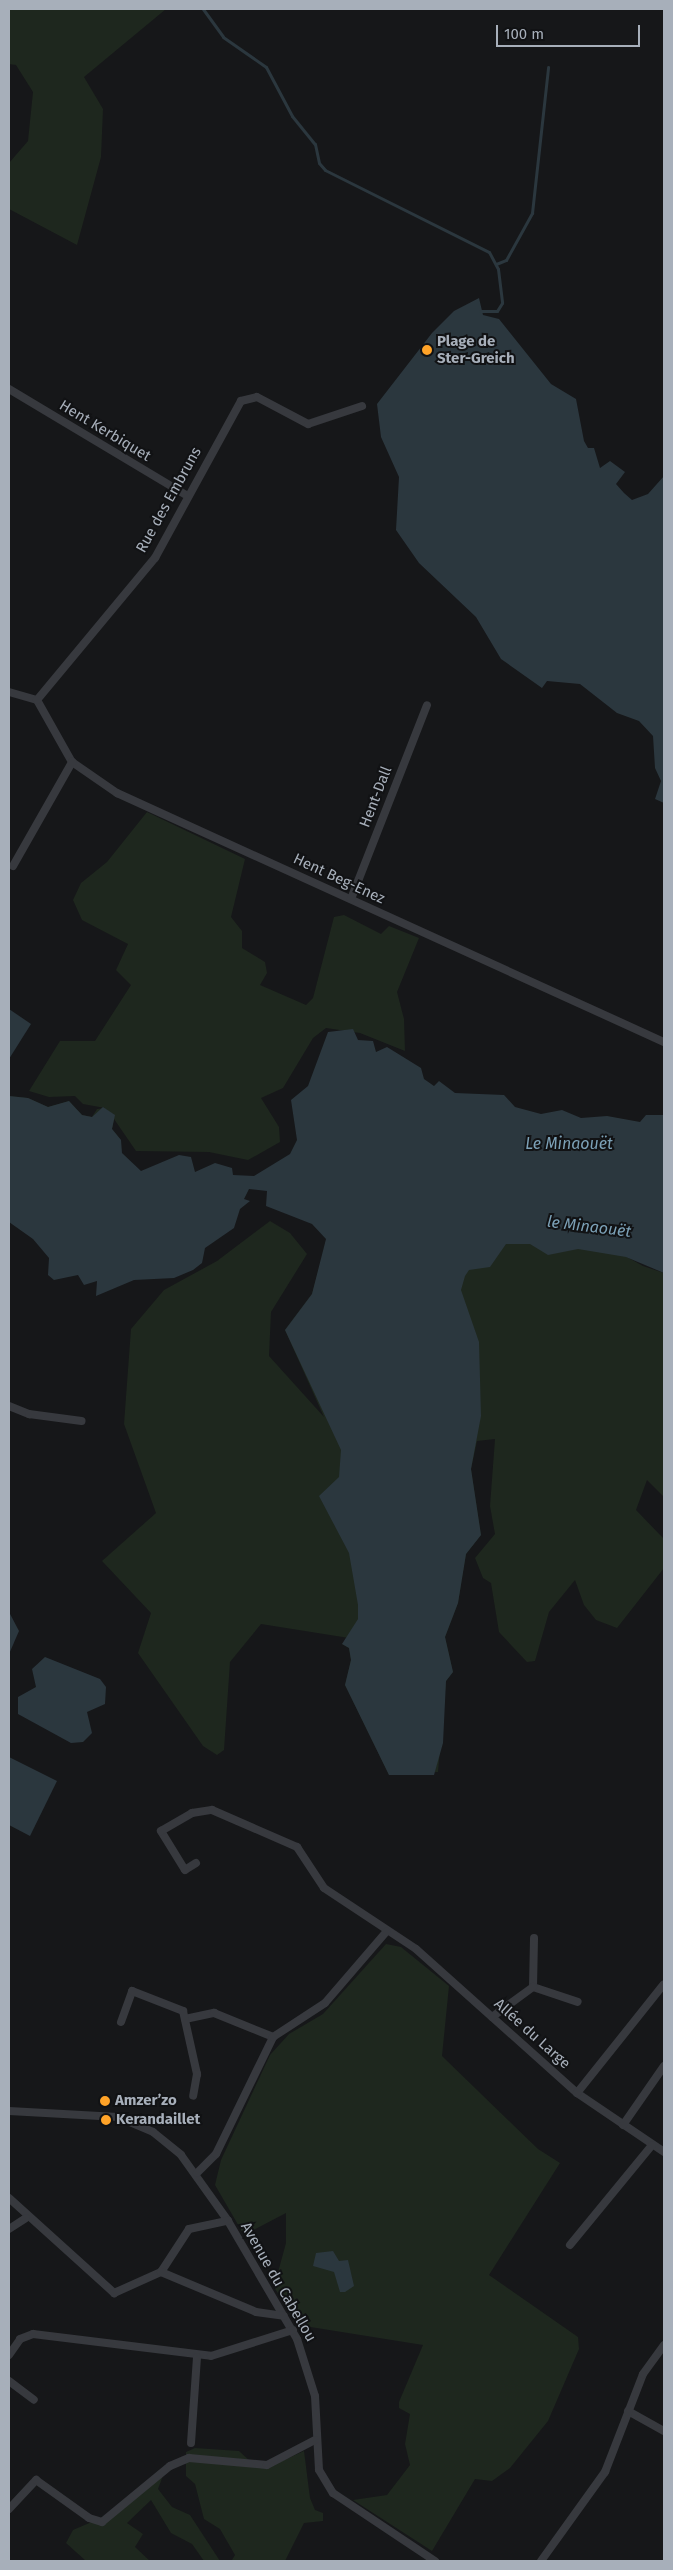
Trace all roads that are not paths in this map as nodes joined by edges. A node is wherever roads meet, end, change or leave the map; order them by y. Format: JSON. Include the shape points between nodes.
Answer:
{"nodes":[{"id":1,"x":9,"y":389,"type":"edge"},
{"id":2,"x":362,"y":406,"type":"dead end"},
{"id":3,"x":188,"y":496,"type":"junction"},
{"id":4,"x":9,"y":692,"type":"edge"},
{"id":5,"x":37,"y":700,"type":"junction"},
{"id":6,"x":427,"y":705,"type":"dead end"},
{"id":7,"x":72,"y":762,"type":"junction"},
{"id":8,"x":13,"y":866,"type":"dead end"},
{"id":9,"x":351,"y":899,"type":"junction"},
{"id":10,"x":664,"y":1042,"type":"edge"},
{"id":11,"x":9,"y":1406,"type":"edge"},
{"id":12,"x":82,"y":1421,"type":"dead end"},
{"id":13,"x":196,"y":1863,"type":"dead end"},
{"id":14,"x":386,"y":1932,"type":"junction"},
{"id":15,"x":534,"y":1938,"type":"dead end"},
{"id":16,"x":664,"y":1984,"type":"edge"},
{"id":17,"x":533,"y":1987,"type":"junction"},
{"id":18,"x":578,"y":2002,"type":"dead end"},
{"id":19,"x":492,"y":2017,"type":"junction"},
{"id":20,"x":185,"y":2019,"type":"junction"},
{"id":21,"x":121,"y":2022,"type":"dead end"},
{"id":22,"x":273,"y":2037,"type":"junction"},
{"id":23,"x":664,"y":2066,"type":"edge"},
{"id":24,"x":576,"y":2093,"type":"junction"},
{"id":25,"x":193,"y":2096,"type":"dead end"},
{"id":26,"x":9,"y":2111,"type":"edge"},
{"id":27,"x":623,"y":2125,"type":"junction"},
{"id":28,"x":652,"y":2144,"type":"junction"},
{"id":29,"x":664,"y":2152,"type":"edge"},
{"id":30,"x":196,"y":2173,"type":"junction"},
{"id":31,"x":9,"y":2198,"type":"edge"},
{"id":32,"x":26,"y":2218,"type":"junction"},
{"id":33,"x":228,"y":2221,"type":"junction"},
{"id":34,"x":9,"y":2229,"type":"edge"},
{"id":35,"x":570,"y":2245,"type":"dead end"},
{"id":36,"x":161,"y":2272,"type":"junction"},
{"id":37,"x":284,"y":2316,"type":"junction"},
{"id":38,"x":293,"y":2330,"type":"junction"},
{"id":39,"x":664,"y":2345,"type":"edge"},
{"id":40,"x":9,"y":2355,"type":"edge"},
{"id":41,"x":197,"y":2357,"type":"junction"},
{"id":42,"x":9,"y":2381,"type":"edge"},
{"id":43,"x":34,"y":2400,"type":"dead end"},
{"id":44,"x":628,"y":2411,"type":"junction"},
{"id":45,"x":664,"y":2431,"type":"edge"},
{"id":46,"x":315,"y":2440,"type":"junction"},
{"id":47,"x":191,"y":2443,"type":"dead end"},
{"id":48,"x":9,"y":2509,"type":"edge"},
{"id":49,"x":435,"y":2561,"type":"edge"},
{"id":50,"x":541,"y":2561,"type":"edge"}],
"edges":[{"from":1,"to":3,"type":"street","name":"Hent Kerbiquet"},
{"from":2,"to":3,"type":"street","name":"Rue des Embruns","via":[[322,423],[297,422],[257,397],[244,398]]},
{"from":3,"to":5,"type":"street","name":"Rue des Embruns","via":[[155,558]]},
{"from":4,"to":5,"type":"street"},
{"from":5,"to":7,"type":"street","name":"Hent Beg-Enez"},
{"from":6,"to":9,"type":"street","name":"Hent-Dall"},
{"from":7,"to":8,"type":"street"},
{"from":7,"to":9,"type":"street","name":"Hent Beg-Enez","via":[[117,793]]},
{"from":9,"to":10,"type":"street","name":"Hent Beg-Enez"},
{"from":11,"to":12,"type":"street","via":[[29,1414]]},
{"from":13,"to":14,"type":"street","name":"Allée du Large","via":[[185,1870],[161,1831],[192,1813],[212,1810],[297,1847],[324,1888]]},
{"from":14,"to":19,"type":"street","name":"Allée du Large","via":[[416,1949]]},
{"from":14,"to":22,"type":"street","via":[[325,2003]]},
{"from":15,"to":17,"type":"street"},
{"from":16,"to":24,"type":"street"},
{"from":17,"to":18,"type":"street"},
{"from":17,"to":19,"type":"street"},
{"from":19,"to":24,"type":"street","name":"Allée du Large"},
{"from":20,"to":21,"type":"street","via":[[174,2005],[132,1991]]},
{"from":20,"to":22,"type":"street","via":[[214,2013]]},
{"from":20,"to":25,"type":"street","via":[[197,2074]]},
{"from":22,"to":30,"type":"street","via":[[216,2154]]},
{"from":23,"to":27,"type":"street"},
{"from":24,"to":27,"type":"street","name":"Allée du Large"},
{"from":26,"to":30,"type":"street","name":"Avenue du Cabellou","via":[[118,2117],[153,2132]]},
{"from":27,"to":28,"type":"street","name":"Allée du Large"},
{"from":28,"to":29,"type":"street","name":"Allée du Large"},
{"from":28,"to":35,"type":"street"},
{"from":30,"to":33,"type":"street","name":"Avenue du Cabellou"},
{"from":31,"to":32,"type":"street"},
{"from":32,"to":34,"type":"street"},
{"from":32,"to":36,"type":"street","via":[[114,2293]]},
{"from":33,"to":36,"type":"street","via":[[189,2229]]},
{"from":33,"to":37,"type":"street","name":"Avenue du Cabellou"},
{"from":36,"to":37,"type":"street","via":[[256,2312]]},
{"from":37,"to":38,"type":"street","name":"Avenue du Cabellou"},
{"from":38,"to":41,"type":"street","via":[[271,2340]]},
{"from":38,"to":46,"type":"street","name":"Avenue du Cabellou","via":[[315,2396]]},
{"from":39,"to":44,"type":"street","via":[[642,2374]]},
{"from":40,"to":41,"type":"street","via":[[20,2340],[33,2334]]},
{"from":41,"to":47,"type":"street"},
{"from":42,"to":43,"type":"street"},
{"from":44,"to":45,"type":"street"},
{"from":44,"to":50,"type":"street","via":[[605,2472]]},
{"from":46,"to":48,"type":"street","via":[[267,2465],[189,2458],[170,2466],[102,2522],[89,2518],[36,2480]]},
{"from":46,"to":49,"type":"street","name":"Avenue du Cabellou","via":[[319,2470],[333,2493]]}]}
